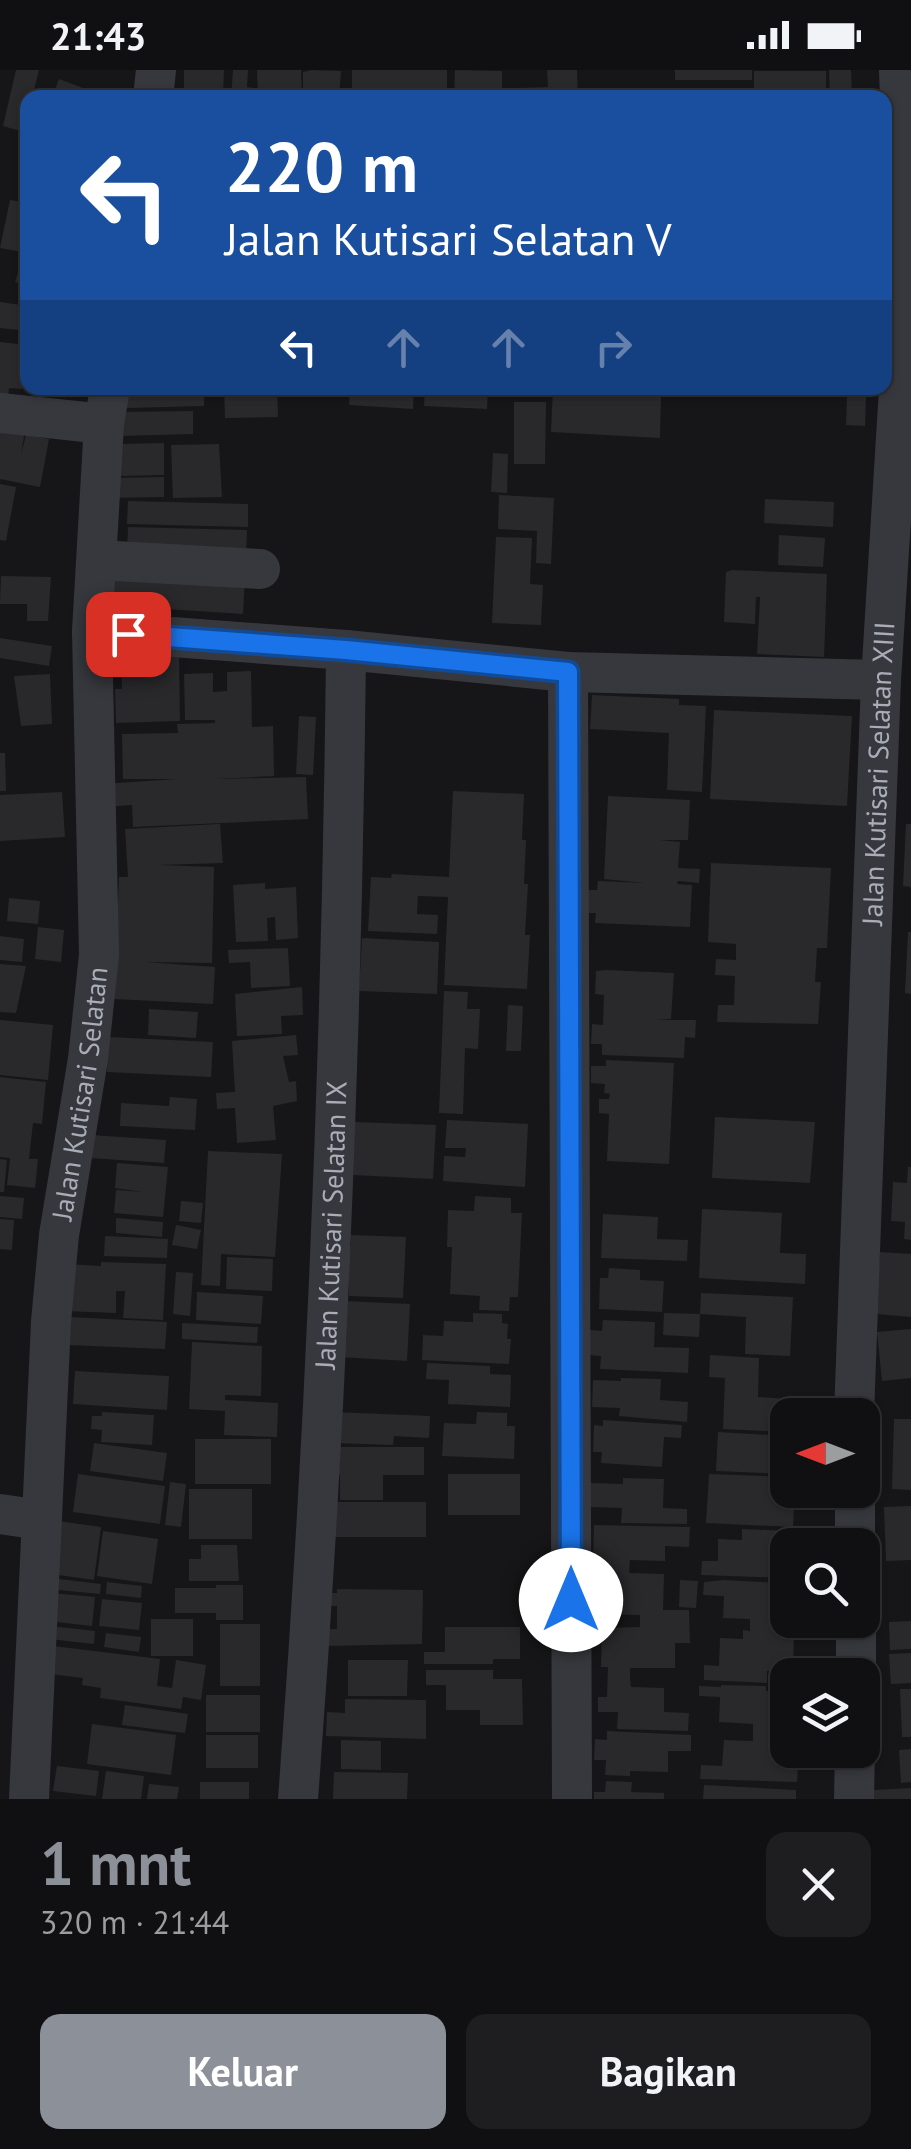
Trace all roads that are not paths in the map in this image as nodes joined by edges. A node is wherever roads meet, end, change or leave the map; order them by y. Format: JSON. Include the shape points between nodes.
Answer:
{"nodes":[{"id":1,"x":900,"y":70,"type":"edge"},
{"id":2,"x":900,"y":213,"type":"edge"},
{"id":3,"x":892,"y":374,"type":"edge"},
{"id":4,"x":891,"y":395,"type":"edge"},
{"id":5,"x":107,"y":406,"type":"edge"},
{"id":6,"x":0,"y":413,"type":"edge"},
{"id":7,"x":97,"y":560,"type":"junction"},
{"id":8,"x":260,"y":569,"type":"dead end"},
{"id":9,"x":92,"y":631,"type":"junction"},
{"id":10,"x":346,"y":650,"type":"junction"},
{"id":11,"x":568,"y":672,"type":"junction"},
{"id":12,"x":882,"y":680,"type":"junction"},
{"id":13,"x":895,"y":814,"type":"edge"},
{"id":14,"x":855,"y":1398,"type":"edge"},
{"id":15,"x":0,"y":1514,"type":"edge"},
{"id":16,"x":42,"y":1520,"type":"junction"},
{"id":17,"x":855,"y":1768,"type":"edge"},
{"id":18,"x":29,"y":1799,"type":"edge"},
{"id":19,"x":298,"y":1799,"type":"edge"},
{"id":20,"x":572,"y":1799,"type":"edge"},
{"id":21,"x":854,"y":1799,"type":"edge"}],
"edges":[{"from":1,"to":2,"type":"street","name":"Jalan Kutisari Selatan XIII"},
{"from":2,"to":3,"type":"street","name":"Jalan Kutisari Selatan XIII"},
{"from":4,"to":12,"type":"street","name":"Jalan Kutisari Selatan XIII"},
{"from":5,"to":6,"type":"street"},
{"from":5,"to":7,"type":"street","name":"Jalan Kutisari Selatan"},
{"from":7,"to":8,"type":"street"},
{"from":7,"to":9,"type":"street","name":"Jalan Kutisari Selatan"},
{"from":9,"to":10,"type":"street"},
{"from":9,"to":16,"type":"street","name":"Jalan Kutisari Selatan","via":[[99,955],[59,1235]]},
{"from":10,"to":11,"type":"street"},
{"from":10,"to":19,"type":"street","name":"Jalan Kutisari Selatan IX","via":[[333,1159]]},
{"from":11,"to":12,"type":"street"},
{"from":11,"to":20,"type":"street"},
{"from":12,"to":13,"type":"street","name":"Jalan Kutisari Selatan XIII"},
{"from":13,"to":14,"type":"street","name":"Jalan Kutisari Selatan XIII"},
{"from":15,"to":16,"type":"street"},
{"from":16,"to":18,"type":"street","name":"Jalan Kutisari Selatan"},
{"from":17,"to":21,"type":"street"}]}
